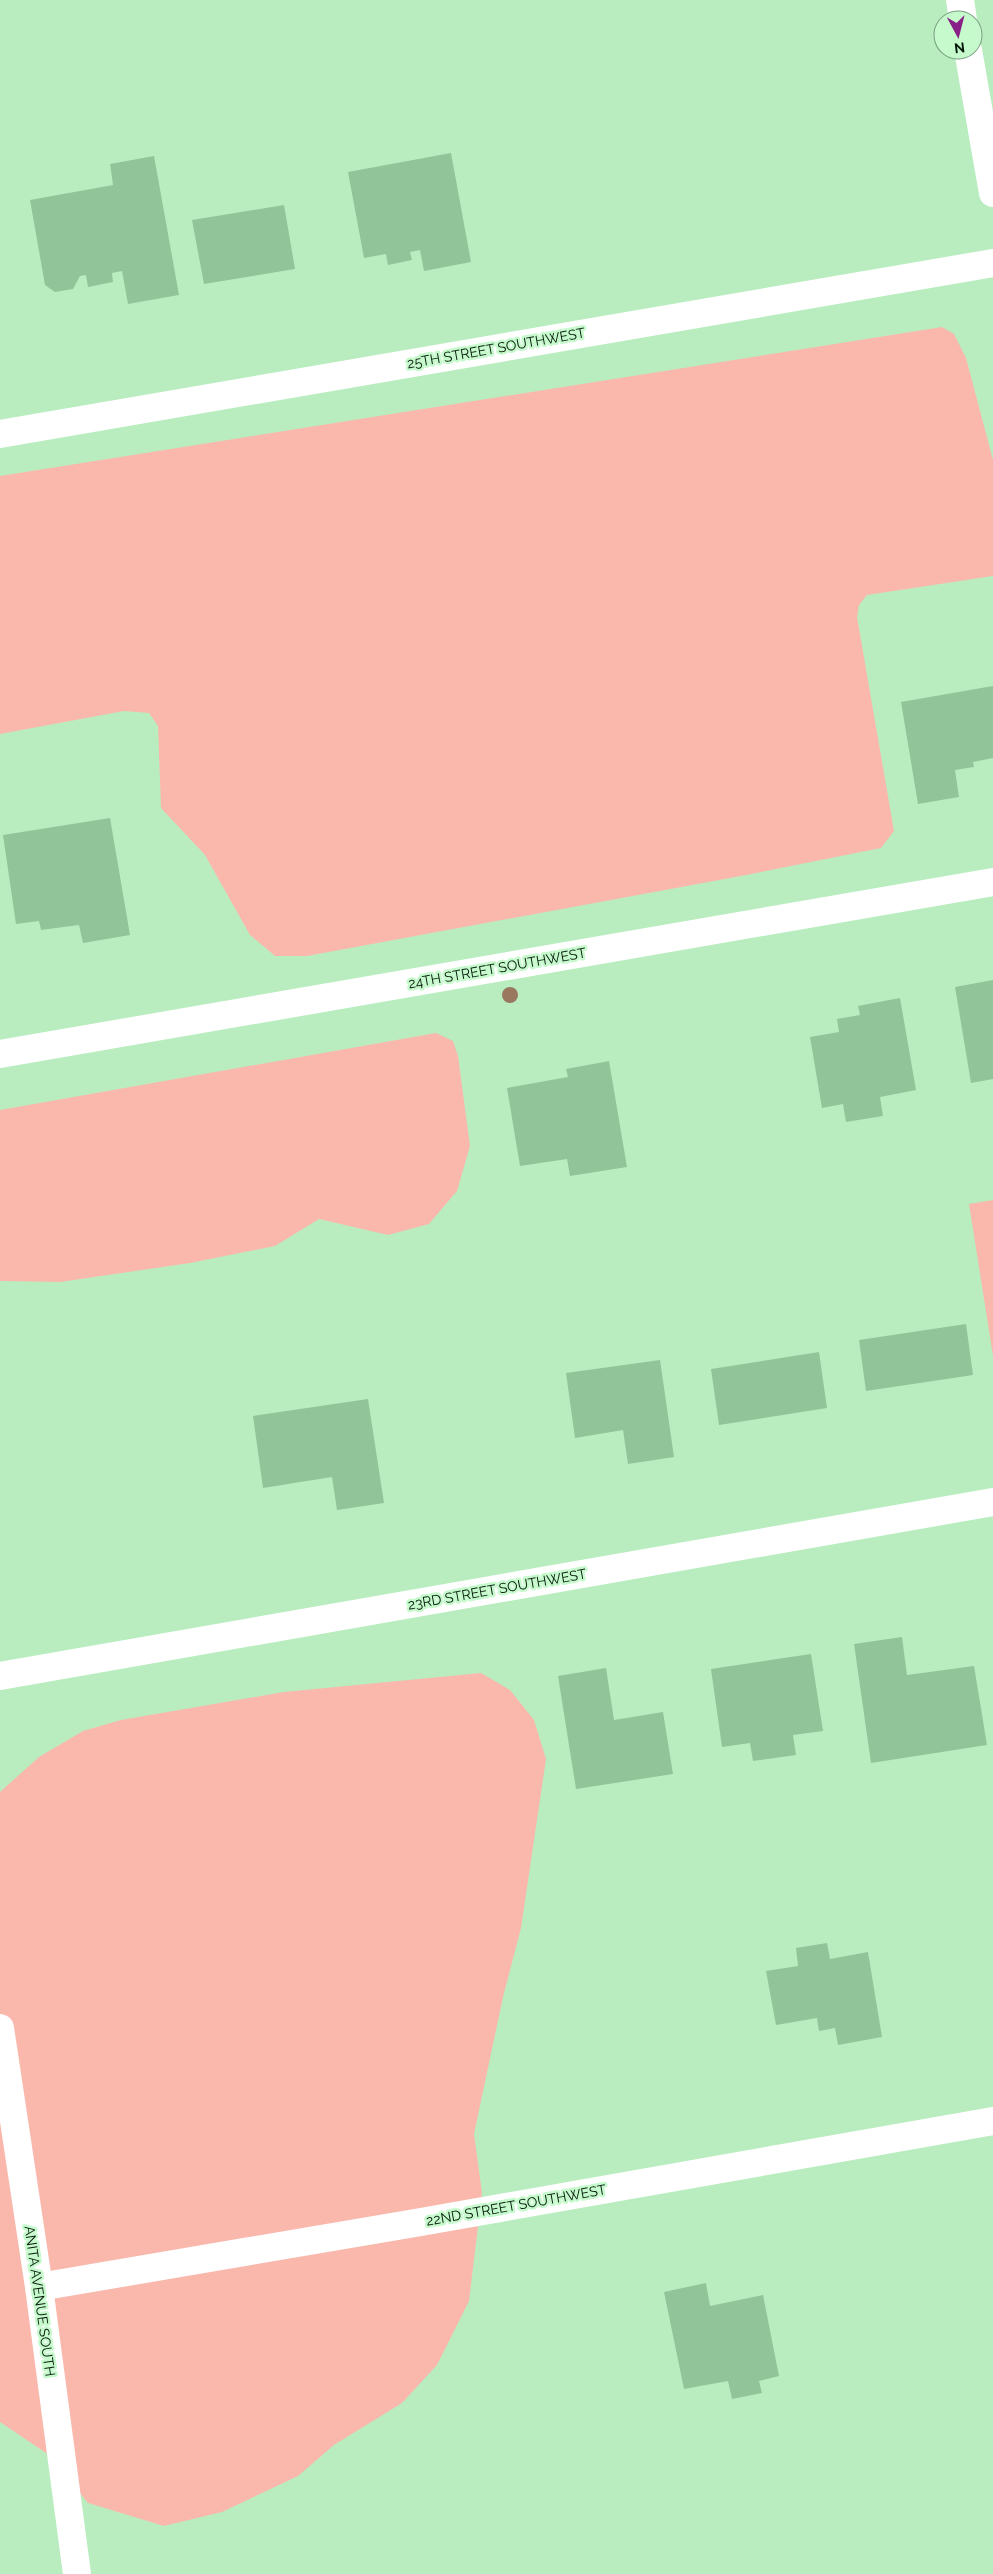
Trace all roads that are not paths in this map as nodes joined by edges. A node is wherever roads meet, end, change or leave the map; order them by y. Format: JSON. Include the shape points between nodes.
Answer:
{"nodes":[{"id":1,"x":970,"y":60,"type":"edge"},
{"id":2,"x":993,"y":193,"type":"edge"},
{"id":3,"x":993,"y":262,"type":"edge"},
{"id":4,"x":0,"y":434,"type":"edge"},
{"id":5,"x":993,"y":882,"type":"edge"},
{"id":6,"x":0,"y":1054,"type":"edge"},
{"id":7,"x":993,"y":1502,"type":"edge"},
{"id":8,"x":0,"y":1676,"type":"edge"},
{"id":9,"x":0,"y":2028,"type":"edge"},
{"id":10,"x":993,"y":2121,"type":"edge"},
{"id":11,"x":39,"y":2287,"type":"junction"},
{"id":12,"x":77,"y":2574,"type":"edge"}],
"edges":[{"from":1,"to":2,"type":"street"},
{"from":3,"to":4,"type":"street","name":"25TH STREET SOUTHWEST"},
{"from":5,"to":6,"type":"street","name":"24TH STREET SOUTHWEST"},
{"from":7,"to":8,"type":"street","name":"23RD STREET SOUTHWEST"},
{"from":9,"to":11,"type":"street","name":"ANITA AVENUE SOUTH"},
{"from":10,"to":11,"type":"street","name":"22ND STREET SOUTHWEST"},
{"from":11,"to":12,"type":"street","name":"ANITA AVENUE SOUTH"}]}
